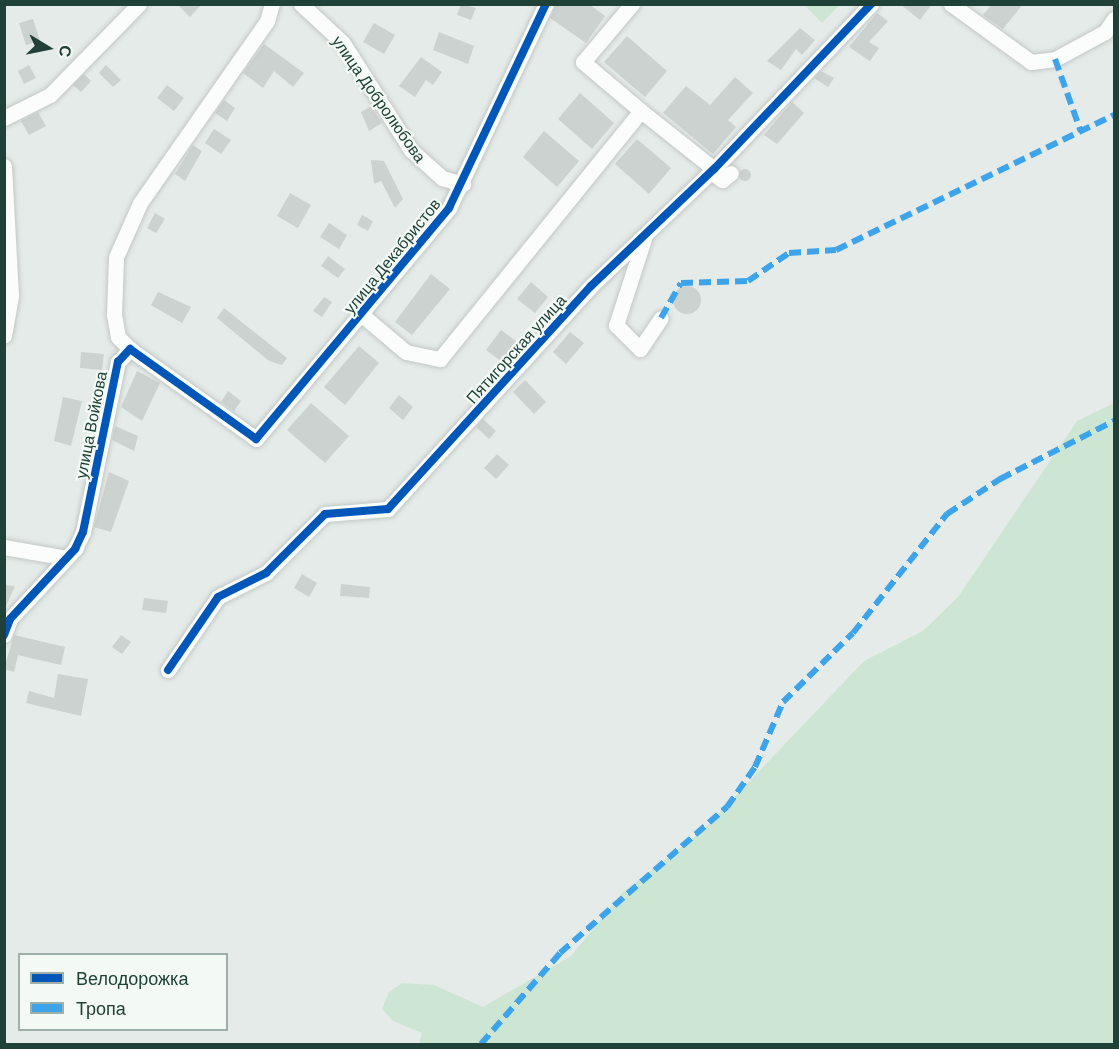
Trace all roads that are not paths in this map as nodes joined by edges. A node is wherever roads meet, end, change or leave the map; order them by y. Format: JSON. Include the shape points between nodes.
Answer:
{"nodes":[{"id":1,"x":139,"y":4,"type":"edge"},
{"id":2,"x":272,"y":4,"type":"edge"},
{"id":3,"x":301,"y":4,"type":"edge"},
{"id":4,"x":546,"y":4,"type":"edge"},
{"id":5,"x":632,"y":4,"type":"edge"},
{"id":6,"x":871,"y":4,"type":"edge"},
{"id":7,"x":951,"y":4,"type":"edge"},
{"id":8,"x":1114,"y":19,"type":"edge"},
{"id":9,"x":641,"y":111,"type":"junction"},
{"id":10,"x":4,"y":118,"type":"edge"},
{"id":11,"x":4,"y":166,"type":"edge"},
{"id":12,"x":712,"y":170,"type":"junction"},
{"id":13,"x":731,"y":173,"type":"dead end"},
{"id":14,"x":463,"y":184,"type":"junction"},
{"id":15,"x":646,"y":234,"type":"junction"},
{"id":16,"x":362,"y":315,"type":"junction"},
{"id":17,"x":662,"y":318,"type":"dead end"},
{"id":18,"x":4,"y":335,"type":"edge"},
{"id":19,"x":130,"y":349,"type":"junction"},
{"id":20,"x":4,"y":547,"type":"edge"},
{"id":21,"x":62,"y":557,"type":"junction"},
{"id":22,"x":4,"y":635,"type":"edge"},
{"id":23,"x":168,"y":670,"type":"dead end"}],
"edges":[{"from":1,"to":10,"type":"street","via":[[50,95]]},
{"from":2,"to":19,"type":"street","via":[[267,21],[140,203],[116,257],[114,315],[118,337]]},
{"from":3,"to":14,"type":"street","name":"улица Добролюбова","via":[[343,43],[411,150],[442,178]]},
{"from":4,"to":14,"type":"street","name":"улица Декабристов"},
{"from":5,"to":9,"type":"street","via":[[583,62]]},
{"from":6,"to":12,"type":"street","name":"Пятигорская улица"},
{"from":7,"to":8,"type":"street","via":[[1031,62],[1055,59],[1105,32]]},
{"from":9,"to":12,"type":"street"},
{"from":9,"to":16,"type":"street","via":[[440,359],[406,352]]},
{"from":11,"to":18,"type":"street","via":[[11,296]]},
{"from":12,"to":13,"type":"street","via":[[722,180]]},
{"from":12,"to":15,"type":"street","name":"Пятигорская улица"},
{"from":14,"to":16,"type":"street","name":"улица Декабристов"},
{"from":15,"to":17,"type":"street","via":[[616,325],[640,349]]},
{"from":15,"to":23,"type":"street","name":"Пятигорская улица","via":[[591,286],[388,509],[325,514],[266,573],[218,597]]},
{"from":16,"to":19,"type":"street","name":"улица Декабристов","via":[[256,439]]},
{"from":19,"to":21,"type":"street","name":"улица Войкова","via":[[118,362],[83,532],[75,549]]},
{"from":20,"to":21,"type":"street"},
{"from":21,"to":22,"type":"street","name":"улица Войкова","via":[[10,619]]}]}
